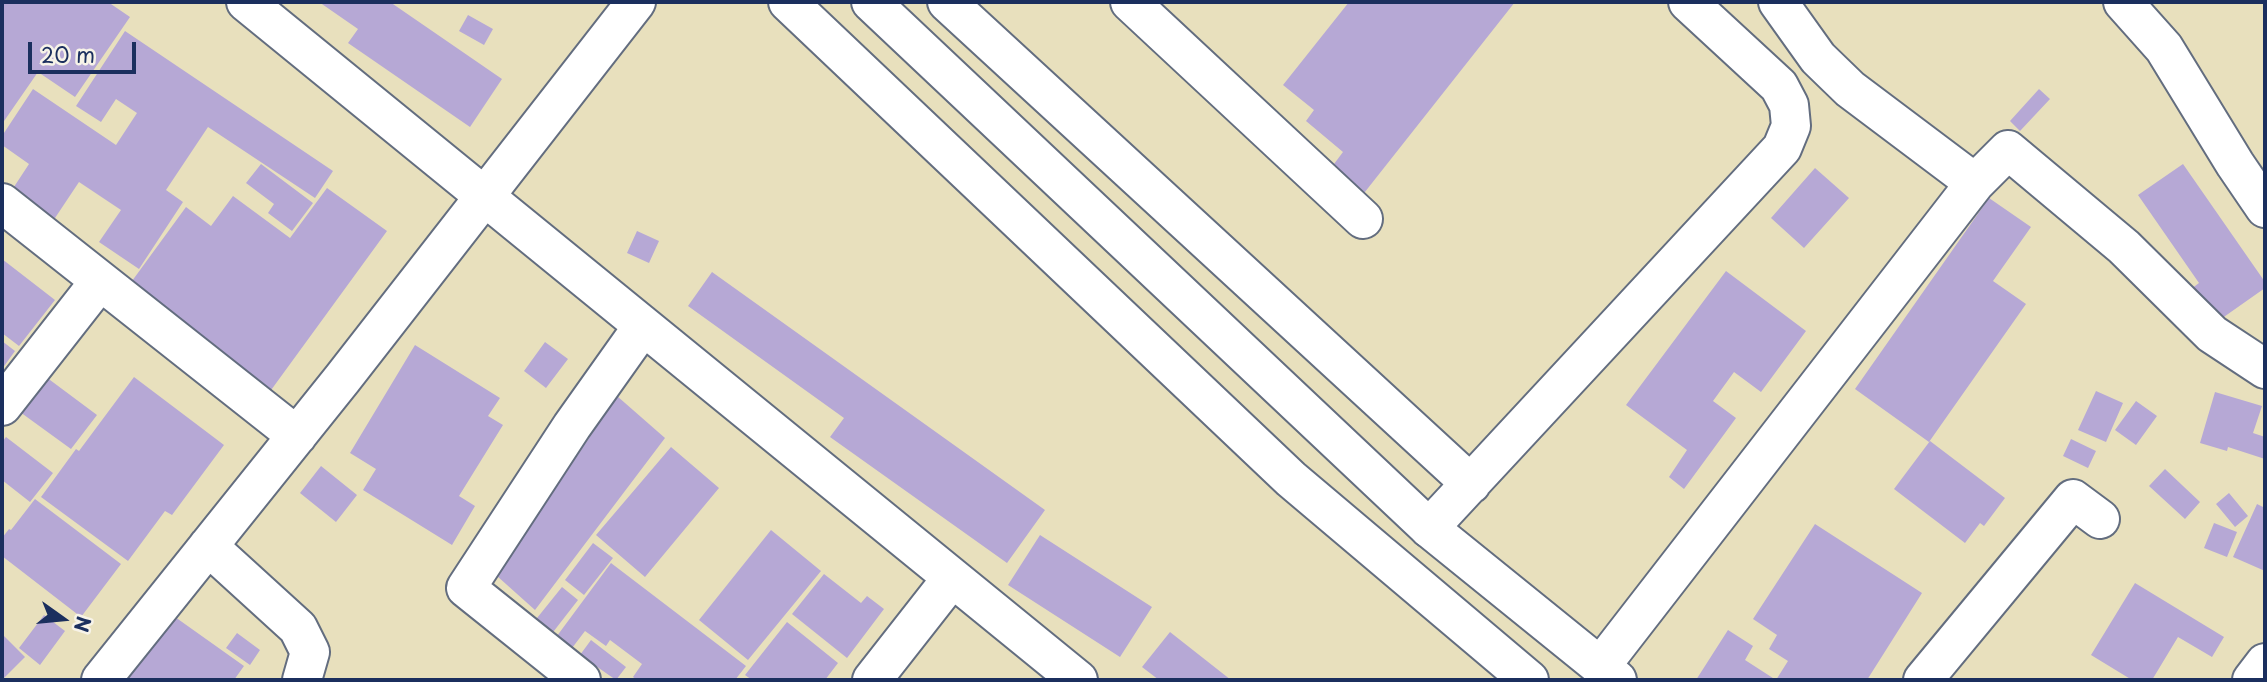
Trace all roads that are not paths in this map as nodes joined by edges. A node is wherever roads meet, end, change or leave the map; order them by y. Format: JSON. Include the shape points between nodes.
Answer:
{"nodes":[{"id":1,"x":246,"y":2,"type":"edge"},
{"id":2,"x":636,"y":2,"type":"edge"},
{"id":3,"x":788,"y":2,"type":"edge"},
{"id":4,"x":871,"y":2,"type":"edge"},
{"id":5,"x":1130,"y":2,"type":"edge"},
{"id":6,"x":1688,"y":2,"type":"edge"},
{"id":7,"x":1778,"y":2,"type":"edge"},
{"id":8,"x":2123,"y":2,"type":"edge"},
{"id":9,"x":973,"y":10,"type":"edge"},
{"id":10,"x":1975,"y":183,"type":"junction"},
{"id":11,"x":484,"y":197,"type":"junction"},
{"id":12,"x":2,"y":203,"type":"edge"},
{"id":13,"x":2265,"y":208,"type":"edge"},
{"id":14,"x":1363,"y":219,"type":"dead end"},
{"id":15,"x":100,"y":281,"type":"junction"},
{"id":16,"x":643,"y":326,"type":"junction"},
{"id":17,"x":2265,"y":369,"type":"edge"},
{"id":18,"x":2,"y":406,"type":"edge"},
{"id":19,"x":297,"y":436,"type":"junction"},
{"id":20,"x":1471,"y":484,"type":"junction"},
{"id":21,"x":2100,"y":519,"type":"dead end"},
{"id":22,"x":1429,"y":528,"type":"junction"},
{"id":23,"x":208,"y":546,"type":"junction"},
{"id":24,"x":952,"y":578,"type":"junction"},
{"id":25,"x":2265,"y":663,"type":"edge"},
{"id":26,"x":1609,"y":674,"type":"edge"},
{"id":27,"x":101,"y":680,"type":"edge"},
{"id":28,"x":302,"y":680,"type":"edge"},
{"id":29,"x":582,"y":680,"type":"edge"},
{"id":30,"x":872,"y":680,"type":"edge"},
{"id":31,"x":1078,"y":680,"type":"edge"},
{"id":32,"x":1529,"y":680,"type":"edge"},
{"id":33,"x":1923,"y":680,"type":"edge"},
{"id":34,"x":2252,"y":680,"type":"edge"}],
"edges":[{"from":1,"to":11,"type":"street"},
{"from":2,"to":11,"type":"street"},
{"from":3,"to":32,"type":"street","via":[[1291,479]]},
{"from":4,"to":22,"type":"street"},
{"from":5,"to":14,"type":"street"},
{"from":6,"to":20,"type":"street","via":[[1779,86],[1791,126],[1782,148]]},
{"from":7,"to":10,"type":"street","via":[[1818,58],[1850,89]]},
{"from":8,"to":13,"type":"street","via":[[2164,48]]},
{"from":9,"to":20,"type":"street"},
{"from":10,"to":17,"type":"street","via":[[2008,150],[2124,247],[2212,334]]},
{"from":10,"to":26,"type":"street"},
{"from":11,"to":16,"type":"street"},
{"from":11,"to":19,"type":"street"},
{"from":12,"to":15,"type":"street"},
{"from":15,"to":18,"type":"street"},
{"from":15,"to":19,"type":"street"},
{"from":16,"to":24,"type":"street"},
{"from":16,"to":29,"type":"street","via":[[466,588]]},
{"from":19,"to":23,"type":"street"},
{"from":20,"to":22,"type":"street"},
{"from":21,"to":33,"type":"street","via":[[2073,499]]},
{"from":22,"to":26,"type":"street"},
{"from":23,"to":27,"type":"street"},
{"from":23,"to":28,"type":"street","via":[[298,628],[310,652]]},
{"from":24,"to":30,"type":"street"},
{"from":24,"to":31,"type":"street"},
{"from":25,"to":34,"type":"street"}]}
